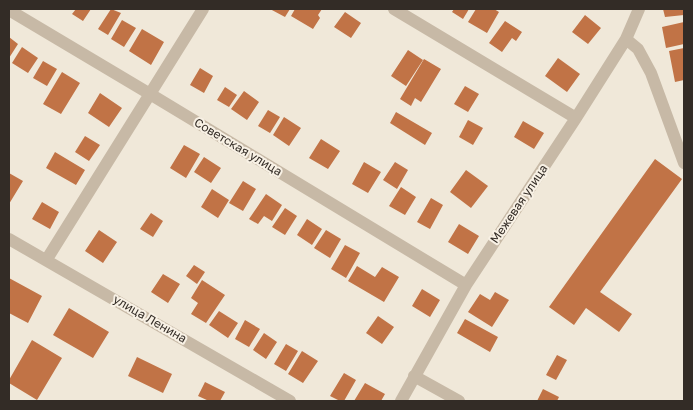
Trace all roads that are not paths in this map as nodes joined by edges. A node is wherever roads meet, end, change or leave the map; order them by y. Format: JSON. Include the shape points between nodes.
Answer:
{"nodes":[{"id":1,"x":203,"y":9,"type":"edge"},
{"id":2,"x":394,"y":9,"type":"edge"},
{"id":3,"x":639,"y":9,"type":"edge"},
{"id":4,"x":9,"y":10,"type":"edge"},
{"id":5,"x":626,"y":39,"type":"junction"},
{"id":6,"x":150,"y":94,"type":"junction"},
{"id":7,"x":576,"y":118,"type":"junction"},
{"id":8,"x":684,"y":163,"type":"edge"},
{"id":9,"x":9,"y":241,"type":"edge"},
{"id":10,"x":47,"y":259,"type":"junction"},
{"id":11,"x":466,"y":285,"type":"junction"},
{"id":12,"x":414,"y":376,"type":"junction"},
{"id":13,"x":290,"y":401,"type":"edge"},
{"id":14,"x":401,"y":401,"type":"edge"},
{"id":15,"x":459,"y":401,"type":"edge"}],
"edges":[{"from":1,"to":6,"type":"street"},
{"from":2,"to":7,"type":"street"},
{"from":3,"to":5,"type":"street","name":"Межевая улица"},
{"from":4,"to":6,"type":"street","name":"Советская улица"},
{"from":5,"to":7,"type":"street","name":"Межевая улица"},
{"from":5,"to":8,"type":"street","via":[[638,49],[651,73]]},
{"from":6,"to":10,"type":"street"},
{"from":6,"to":11,"type":"street","name":"Советская улица"},
{"from":7,"to":11,"type":"street","name":"Межевая улица"},
{"from":9,"to":10,"type":"street","name":"улица Ленина"},
{"from":10,"to":13,"type":"street","name":"улица Ленина"},
{"from":11,"to":12,"type":"street","name":"Межевая улица"},
{"from":12,"to":14,"type":"street","name":"Межевая улица"},
{"from":12,"to":15,"type":"street"}]}
